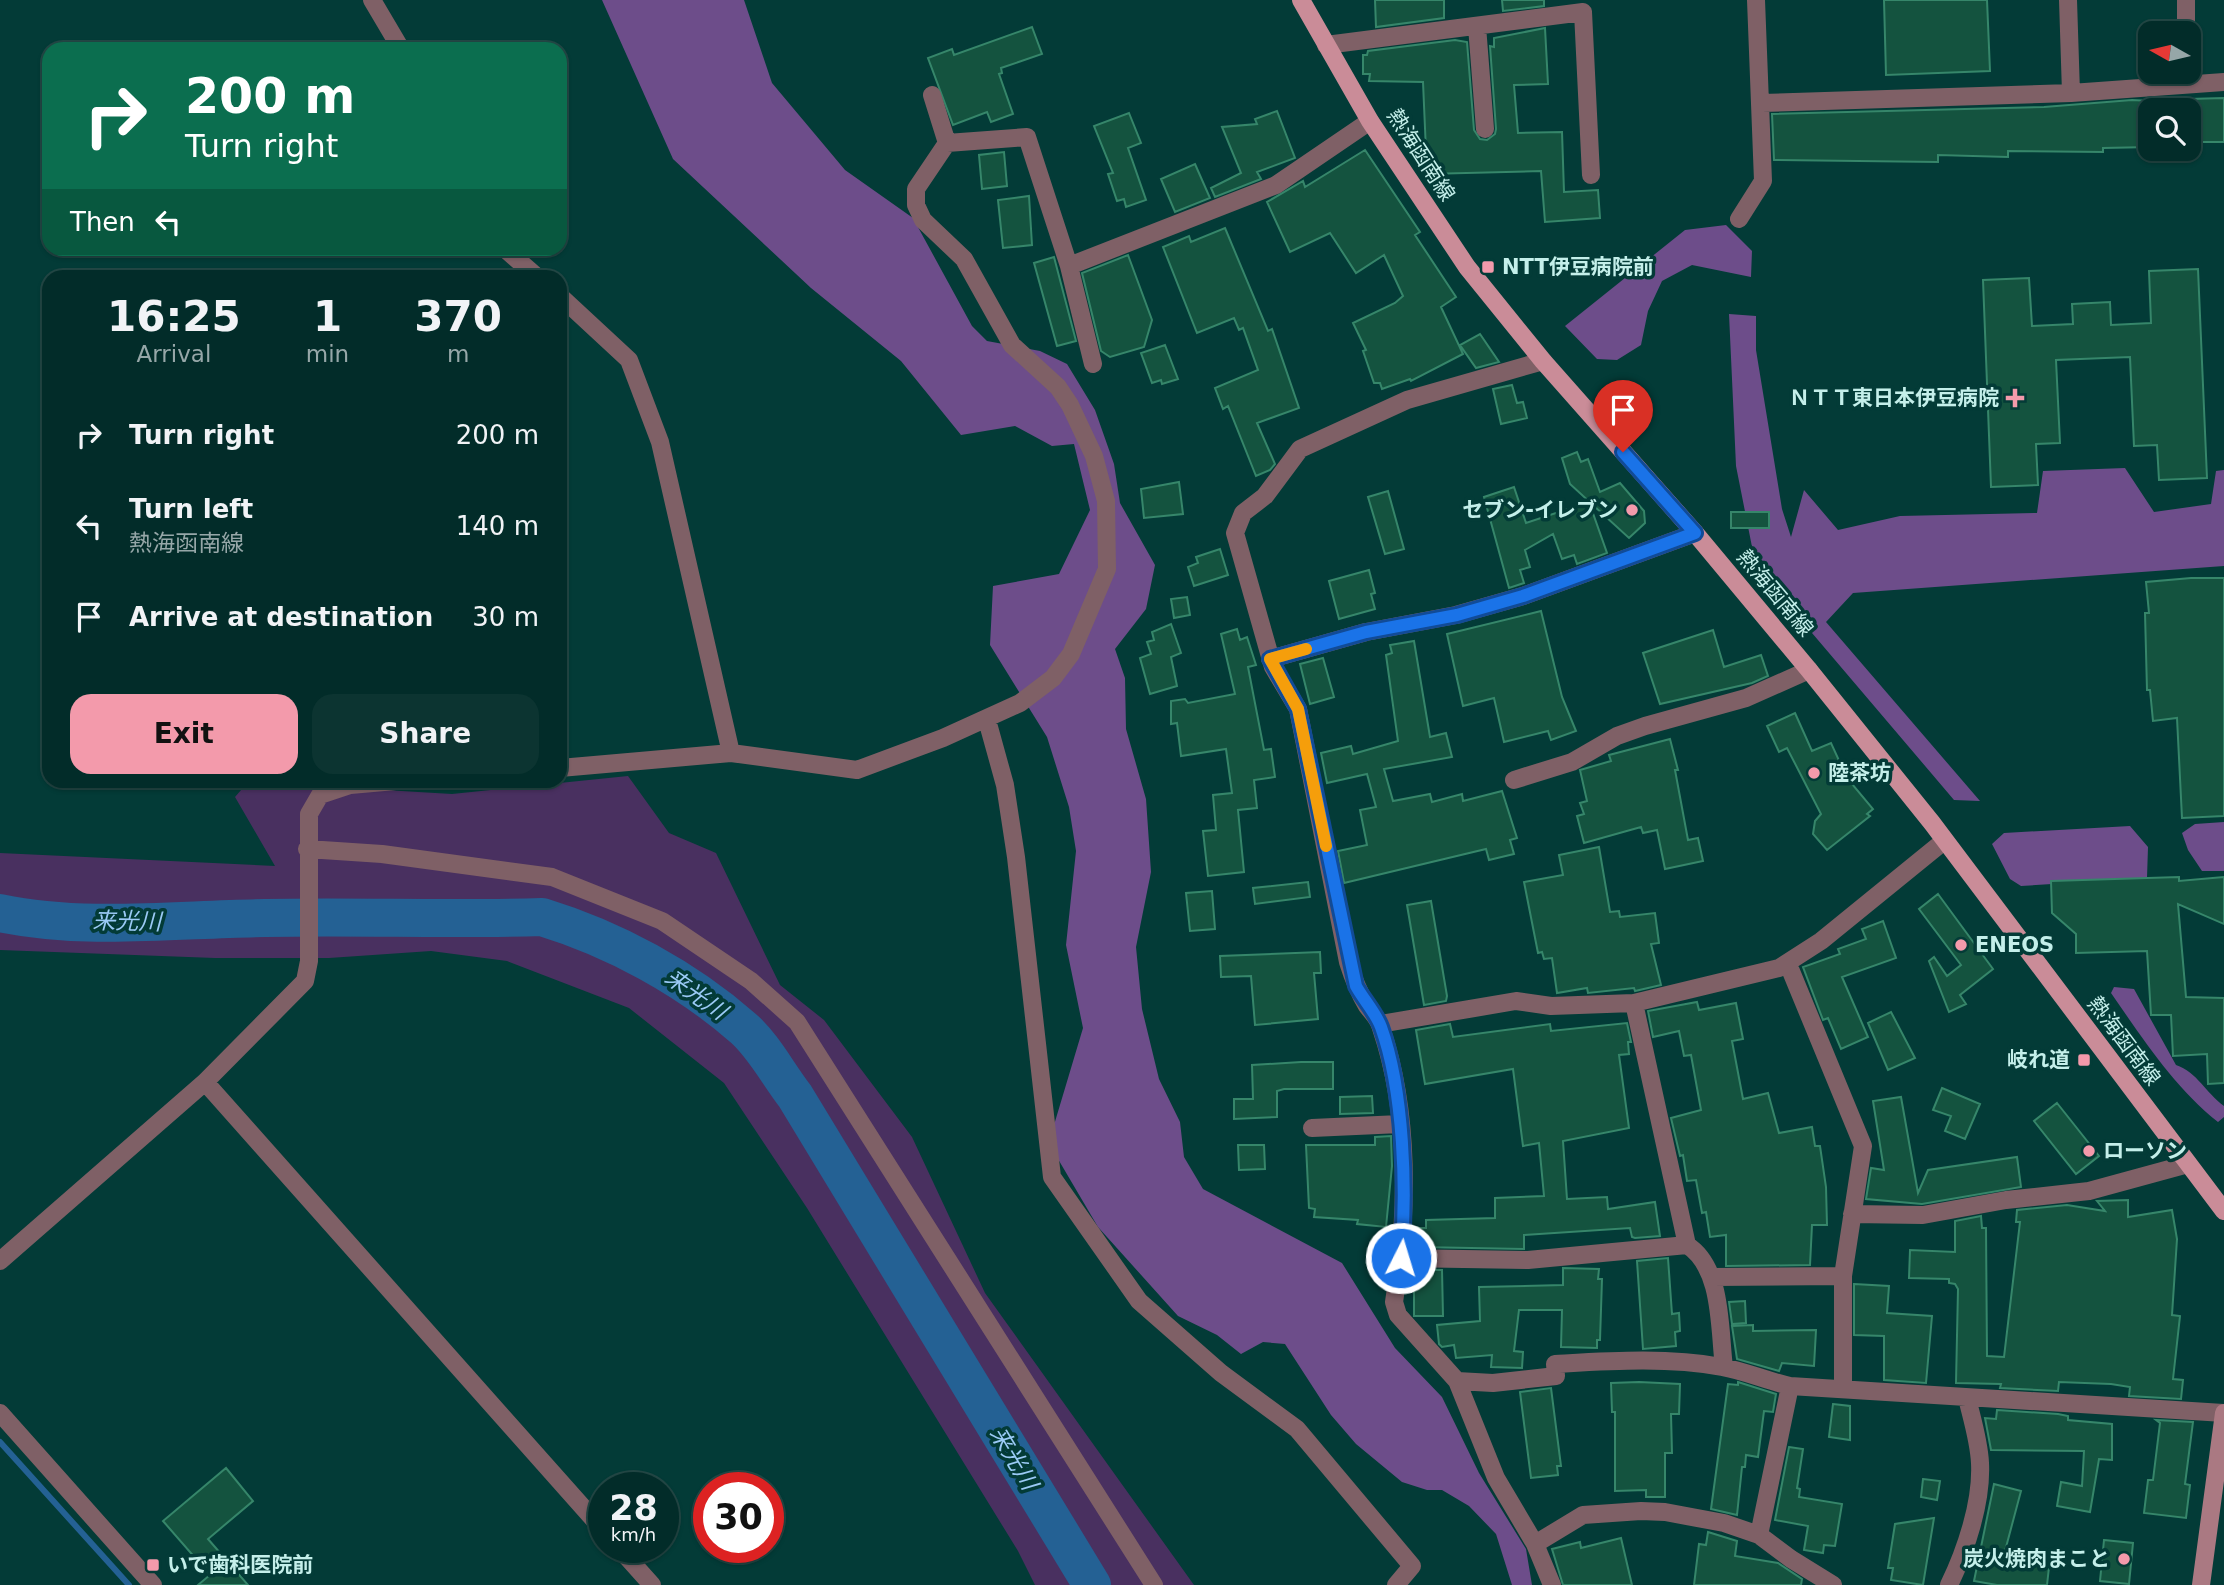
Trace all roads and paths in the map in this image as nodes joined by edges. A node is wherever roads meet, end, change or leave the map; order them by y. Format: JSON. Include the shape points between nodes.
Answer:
{"nodes":[{"id":1,"x":372,"y":0,"type":"edge"},
{"id":2,"x":1301,"y":0,"type":"edge"},
{"id":3,"x":1756,"y":0,"type":"edge"},
{"id":4,"x":2068,"y":0,"type":"edge"},
{"id":5,"x":2186,"y":0,"type":"edge"},
{"id":6,"x":2186,"y":21,"type":"edge"},
{"id":7,"x":1477,"y":26,"type":"junction"},
{"id":8,"x":397,"y":42,"type":"edge"},
{"id":9,"x":1326,"y":45,"type":"junction"},
{"id":10,"x":2202,"y":80,"type":"edge"},
{"id":11,"x":2224,"y":82,"type":"edge"},
{"id":12,"x":2141,"y":84,"type":"edge"},
{"id":13,"x":2071,"y":93,"type":"junction"},
{"id":14,"x":932,"y":95,"type":"dead end"},
{"id":15,"x":1762,"y":103,"type":"junction"},
{"id":16,"x":1370,"y":121,"type":"junction"},
{"id":17,"x":1485,"y":129,"type":"dead end"},
{"id":18,"x":947,"y":144,"type":"junction"},
{"id":19,"x":1591,"y":175,"type":"dead end"},
{"id":20,"x":1740,"y":219,"type":"dead end"},
{"id":21,"x":513,"y":256,"type":"edge"},
{"id":22,"x":1069,"y":266,"type":"junction"},
{"id":23,"x":529,"y":270,"type":"edge"},
{"id":24,"x":567,"y":302,"type":"edge"},
{"id":25,"x":1543,"y":361,"type":"junction"},
{"id":26,"x":1093,"y":363,"type":"dead end"},
{"id":27,"x":1695,"y":533,"type":"junction"},
{"id":28,"x":1270,"y":659,"type":"junction"},
{"id":29,"x":1809,"y":670,"type":"junction"},
{"id":30,"x":987,"y":720,"type":"junction"},
{"id":31,"x":731,"y":754,"type":"junction"},
{"id":32,"x":567,"y":767,"type":"edge"},
{"id":33,"x":1514,"y":779,"type":"dead end"},
{"id":34,"x":341,"y":788,"type":"edge"},
{"id":35,"x":1944,"y":841,"type":"junction"},
{"id":36,"x":307,"y":856,"type":"junction"},
{"id":37,"x":1788,"y":964,"type":"junction"},
{"id":38,"x":1634,"y":1003,"type":"junction"},
{"id":39,"x":1380,"y":1024,"type":"junction"},
{"id":40,"x":205,"y":1082,"type":"junction"},
{"id":41,"x":1400,"y":1124,"type":"junction"},
{"id":42,"x":1312,"y":1128,"type":"dead end"},
{"id":43,"x":2188,"y":1164,"type":"junction"},
{"id":44,"x":2224,"y":1211,"type":"edge"},
{"id":45,"x":1852,"y":1214,"type":"junction"},
{"id":46,"x":1687,"y":1245,"type":"junction"},
{"id":47,"x":1401,"y":1258,"type":"junction"},
{"id":48,"x":0,"y":1261,"type":"edge"},
{"id":49,"x":1843,"y":1276,"type":"junction"},
{"id":50,"x":1712,"y":1277,"type":"junction"},
{"id":51,"x":1724,"y":1367,"type":"junction"},
{"id":52,"x":1457,"y":1381,"type":"junction"},
{"id":53,"x":1790,"y":1386,"type":"junction"},
{"id":54,"x":1843,"y":1388,"type":"junction"},
{"id":55,"x":1967,"y":1398,"type":"junction"},
{"id":56,"x":0,"y":1413,"type":"edge"},
{"id":57,"x":2224,"y":1413,"type":"edge"},
{"id":58,"x":588,"y":1513,"type":"edge"},
{"id":59,"x":1759,"y":1535,"type":"junction"},
{"id":60,"x":1535,"y":1544,"type":"junction"},
{"id":61,"x":632,"y":1563,"type":"edge"},
{"id":62,"x":153,"y":1585,"type":"edge"},
{"id":63,"x":652,"y":1585,"type":"edge"},
{"id":64,"x":1154,"y":1585,"type":"edge"},
{"id":65,"x":1396,"y":1585,"type":"edge"},
{"id":66,"x":1552,"y":1585,"type":"edge"},
{"id":67,"x":1833,"y":1585,"type":"edge"},
{"id":68,"x":1949,"y":1585,"type":"edge"},
{"id":69,"x":2201,"y":1585,"type":"edge"}],
"edges":[{"from":1,"to":8,"type":"street"},
{"from":2,"to":9,"type":"main road","name":"熱海函南線"},
{"from":3,"to":15,"type":"street"},
{"from":4,"to":13,"type":"street"},
{"from":5,"to":6,"type":"street"},
{"from":7,"to":9,"type":"street"},
{"from":7,"to":17,"type":"street"},
{"from":7,"to":19,"type":"street","via":[[1583,12]]},
{"from":9,"to":16,"type":"main road","name":"熱海函南線"},
{"from":10,"to":11,"type":"street"},
{"from":12,"to":13,"type":"street"},
{"from":13,"to":15,"type":"street"},
{"from":14,"to":18,"type":"street"},
{"from":15,"to":20,"type":"street","via":[[1763,181]]},
{"from":16,"to":22,"type":"street","via":[[1276,185]]},
{"from":16,"to":25,"type":"main road","name":"熱海函南線","via":[[1467,267]]},
{"from":18,"to":22,"type":"street","via":[[1027,137]]},
{"from":18,"to":30,"type":"street","via":[[916,189],[922,220],[964,259],[1012,345],[1058,387],[1070,405],[1094,456],[1106,500],[1107,569],[1071,654],[1053,678]]},
{"from":21,"to":23,"type":"street"},
{"from":22,"to":26,"type":"street"},
{"from":24,"to":31,"type":"street","via":[[629,360],[660,442]]},
{"from":25,"to":27,"type":"main road","name":"熱海函南線"},
{"from":25,"to":28,"type":"street","via":[[1407,400],[1300,449],[1287,462],[1275,485],[1243,513],[1235,533]]},
{"from":27,"to":28,"type":"street","via":[[1523,596]]},
{"from":27,"to":29,"type":"main road","name":"熱海函南線"},
{"from":28,"to":39,"type":"street","via":[[1298,709],[1352,974]]},
{"from":29,"to":33,"type":"street","via":[[1746,698],[1645,726],[1572,762]]},
{"from":29,"to":35,"type":"main road","name":"熱海函南線"},
{"from":30,"to":31,"type":"street","via":[[857,770]]},
{"from":30,"to":65,"type":"street","via":[[1016,857],[1052,1177],[1139,1301],[1221,1373],[1297,1429],[1388,1536],[1412,1566]]},
{"from":31,"to":32,"type":"street"},
{"from":34,"to":36,"type":"street","via":[[320,794],[309,814]]},
{"from":35,"to":37,"type":"street"},
{"from":35,"to":43,"type":"main road","name":"熱海函南線"},
{"from":36,"to":40,"type":"street","via":[[309,961],[305,981]]},
{"from":36,"to":64,"type":"street","via":[[382,854],[552,877],[662,921],[751,981],[797,1022]]},
{"from":37,"to":38,"type":"street"},
{"from":37,"to":45,"type":"street","via":[[1863,1146]]},
{"from":38,"to":39,"type":"street","via":[[1551,1006],[1516,1001]]},
{"from":38,"to":46,"type":"street"},
{"from":39,"to":41,"type":"street"},
{"from":40,"to":48,"type":"street"},
{"from":40,"to":58,"type":"street"},
{"from":41,"to":42,"type":"street"},
{"from":41,"to":47,"type":"street","via":[[1406,1204]]},
{"from":43,"to":44,"type":"main road","name":"熱海函南線"},
{"from":43,"to":45,"type":"street","via":[[2089,1191],[1923,1214]]},
{"from":45,"to":49,"type":"street"},
{"from":46,"to":47,"type":"street","via":[[1528,1261]]},
{"from":46,"to":50,"type":"street","via":[[1698,1252]]},
{"from":47,"to":52,"type":"street","via":[[1394,1302],[1398,1315]]},
{"from":49,"to":50,"type":"street"},
{"from":49,"to":54,"type":"street"},
{"from":50,"to":51,"type":"street"},
{"from":51,"to":52,"type":"street","via":[[1611,1361],[1555,1364],[1556,1376],[1523,1381]]},
{"from":51,"to":53,"type":"street"},
{"from":52,"to":60,"type":"street","via":[[1496,1478]]},
{"from":53,"to":54,"type":"street"},
{"from":53,"to":59,"type":"street"},
{"from":54,"to":55,"type":"street"},
{"from":55,"to":57,"type":"street"},
{"from":55,"to":68,"type":"street","via":[[1980,1462],[1979,1489],[1964,1549]]},
{"from":56,"to":62,"type":"street"},
{"from":57,"to":69,"type":"street"},
{"from":59,"to":60,"type":"street","via":[[1665,1512],[1602,1512],[1583,1515]]},
{"from":59,"to":67,"type":"street"},
{"from":60,"to":66,"type":"street"},
{"from":61,"to":63,"type":"street"}]}
